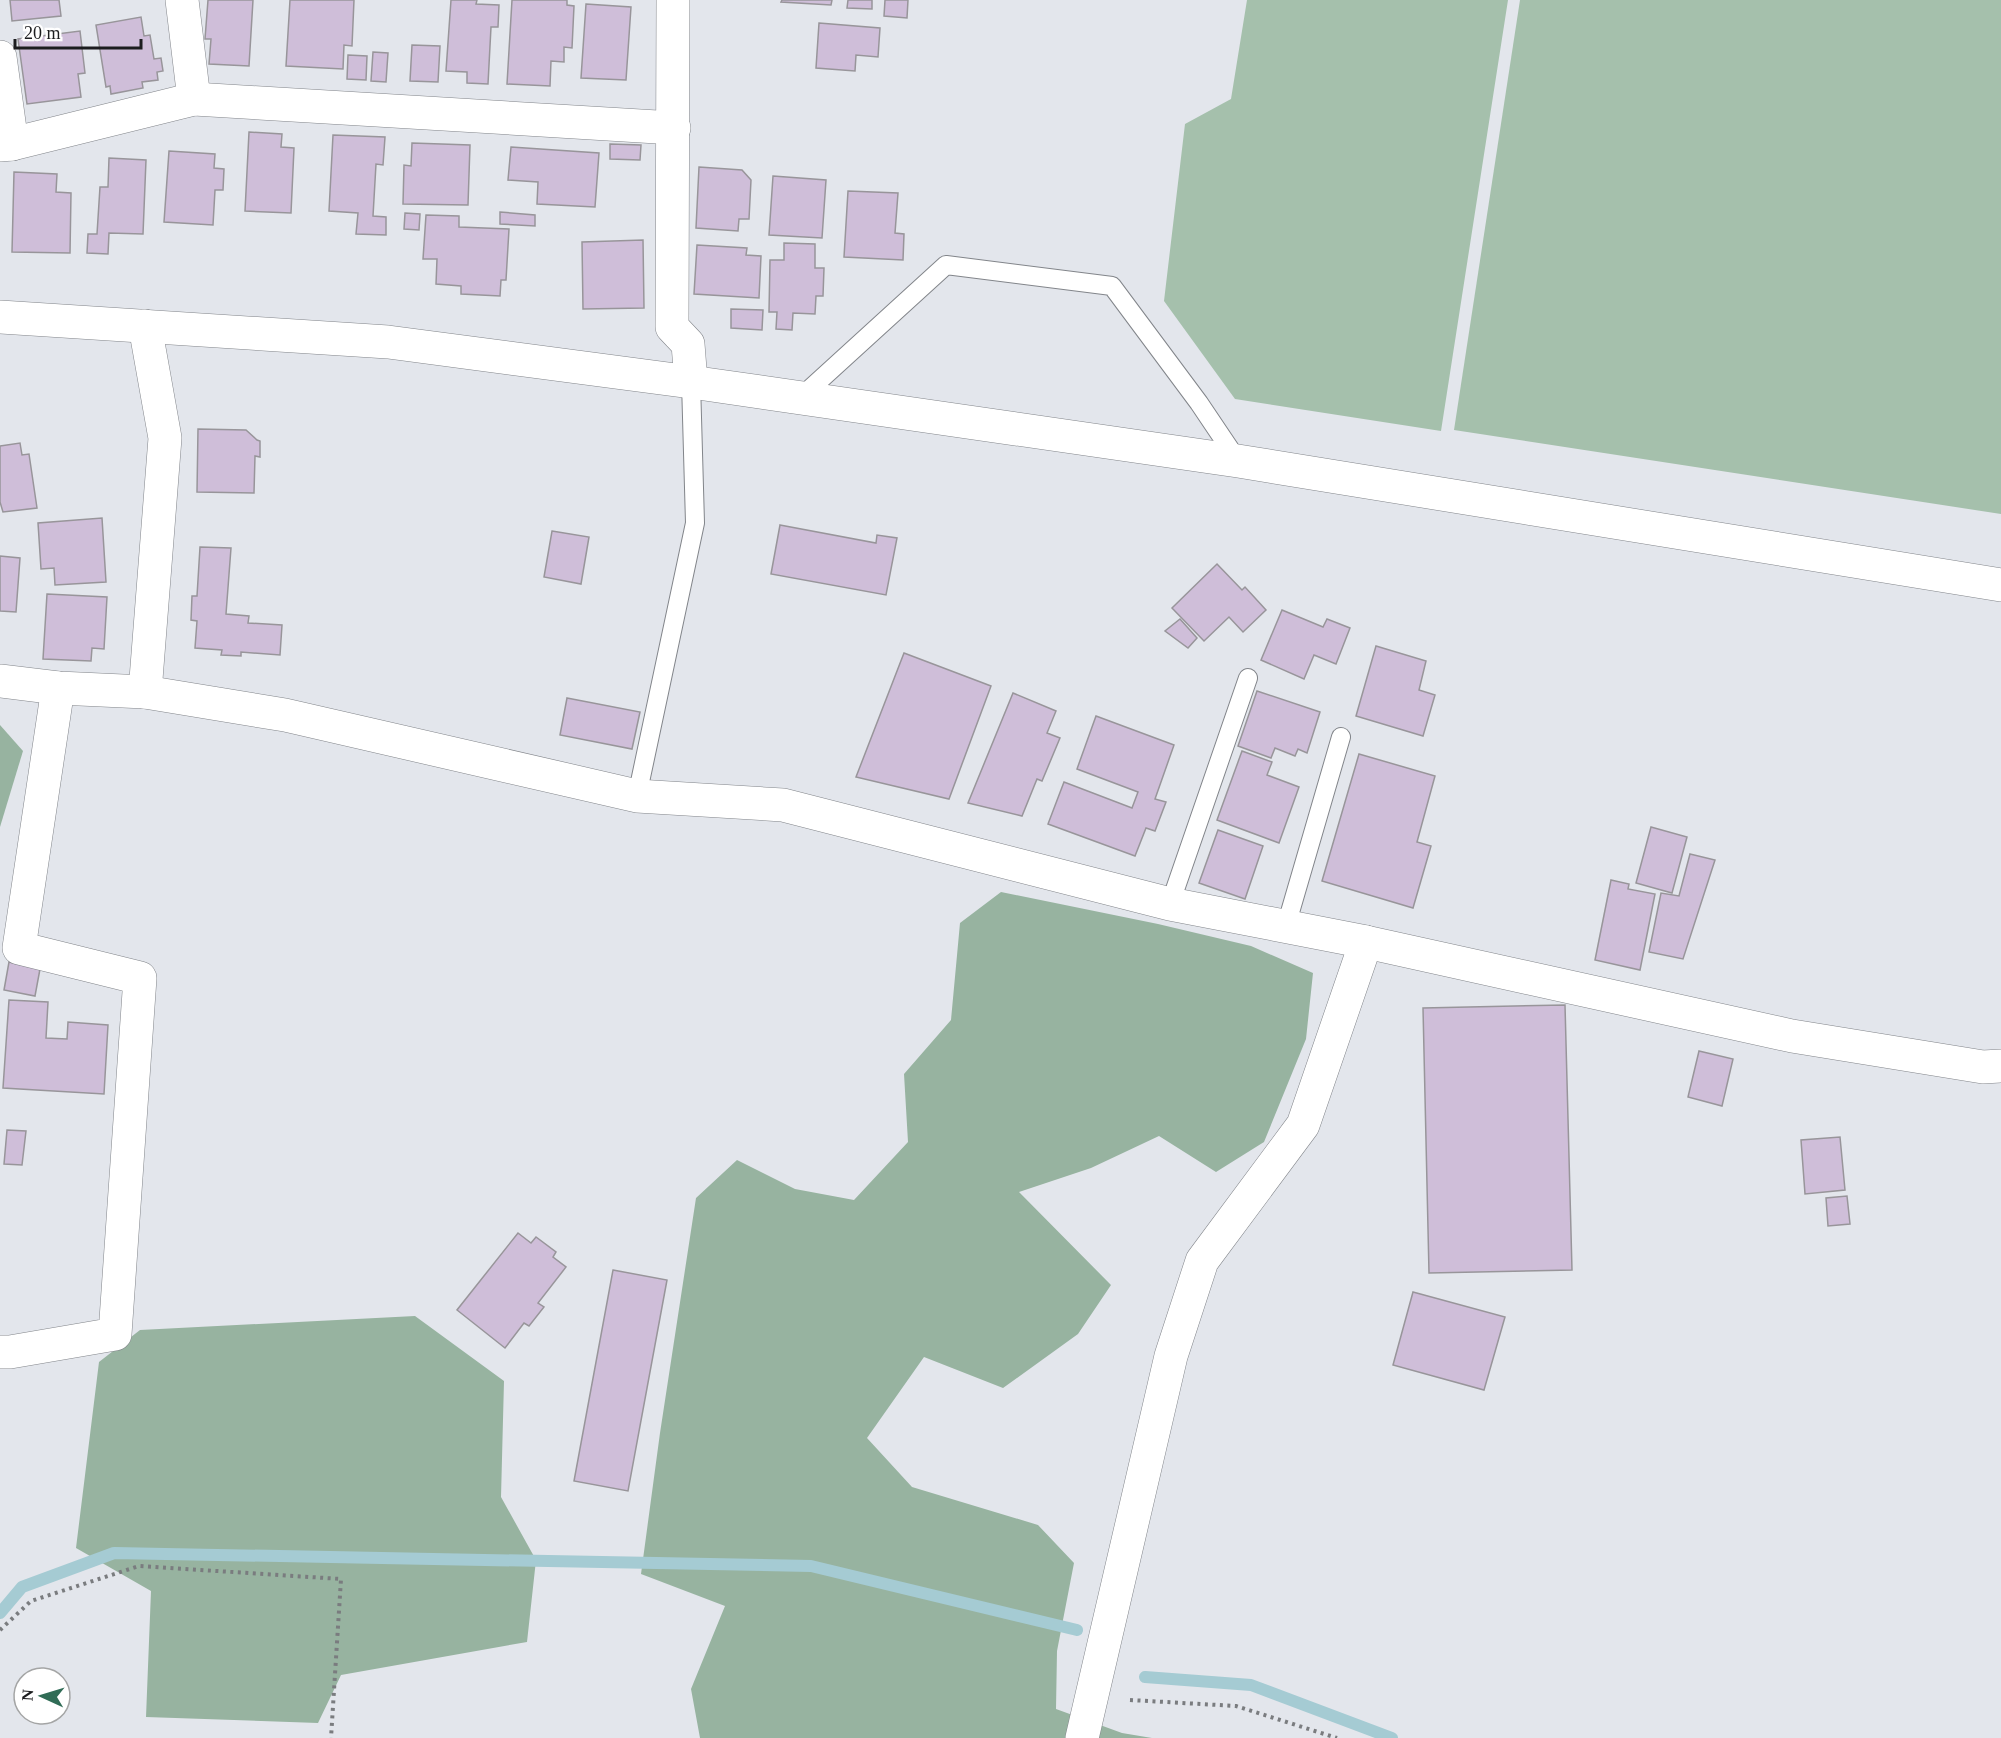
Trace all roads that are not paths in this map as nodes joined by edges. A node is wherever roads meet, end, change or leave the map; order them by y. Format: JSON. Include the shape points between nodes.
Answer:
{"nodes":[{"id":1,"x":182,"y":0,"type":"edge"},
{"id":2,"x":673,"y":0,"type":"edge"},
{"id":3,"x":0,"y":57,"type":"edge"},
{"id":4,"x":194,"y":99,"type":"junction"},
{"id":5,"x":674,"y":128,"type":"junction"},
{"id":6,"x":6,"y":145,"type":"edge"},
{"id":7,"x":0,"y":317,"type":"edge"},
{"id":8,"x":145,"y":326,"type":"junction"},
{"id":9,"x":691,"y":382,"type":"junction"},
{"id":10,"x":799,"y":399,"type":"junction"},
{"id":11,"x":1238,"y":461,"type":"junction"},
{"id":12,"x":2001,"y":585,"type":"edge"},
{"id":13,"x":1248,"y":678,"type":"dead end"},
{"id":14,"x":0,"y":681,"type":"edge"},
{"id":15,"x":58,"y":688,"type":"junction"},
{"id":16,"x":145,"y":692,"type":"junction"},
{"id":17,"x":1341,"y":737,"type":"dead end"},
{"id":18,"x":637,"y":796,"type":"junction"},
{"id":19,"x":1170,"y":904,"type":"junction"},
{"id":20,"x":1286,"y":926,"type":"junction"},
{"id":21,"x":1366,"y":942,"type":"junction"},
{"id":22,"x":2001,"y":1066,"type":"edge"},
{"id":23,"x":0,"y":1352,"type":"edge"},
{"id":24,"x":1082,"y":1738,"type":"edge"}],
"edges":[{"from":1,"to":4,"type":"street"},
{"from":2,"to":5,"type":"street"},
{"from":3,"to":6,"type":"street"},
{"from":4,"to":5,"type":"street"},
{"from":4,"to":6,"type":"street"},
{"from":5,"to":9,"type":"street","via":[[672,327],[688,344]]},
{"from":7,"to":8,"type":"street"},
{"from":8,"to":9,"type":"street","via":[[388,342]]},
{"from":8,"to":16,"type":"street","via":[[165,438]]},
{"from":9,"to":10,"type":"street"},
{"from":9,"to":18,"type":"lane","via":[[695,523]]},
{"from":10,"to":11,"type":"street"},
{"from":10,"to":11,"type":"lane","via":[[946,265],[1112,286]]},
{"from":11,"to":12,"type":"street"},
{"from":13,"to":19,"type":"lane"},
{"from":14,"to":15,"type":"street"},
{"from":15,"to":16,"type":"street"},
{"from":15,"to":23,"type":"street","via":[[19,948],[140,978],[115,1334]]},
{"from":16,"to":18,"type":"street","via":[[285,715]]},
{"from":17,"to":20,"type":"lane"},
{"from":18,"to":19,"type":"street","via":[[783,805]]},
{"from":19,"to":20,"type":"street"},
{"from":20,"to":21,"type":"street"},
{"from":21,"to":22,"type":"street","via":[[1792,1036],[1983,1067]]},
{"from":21,"to":24,"type":"street","via":[[1303,1125],[1202,1261],[1171,1356]]}]}
